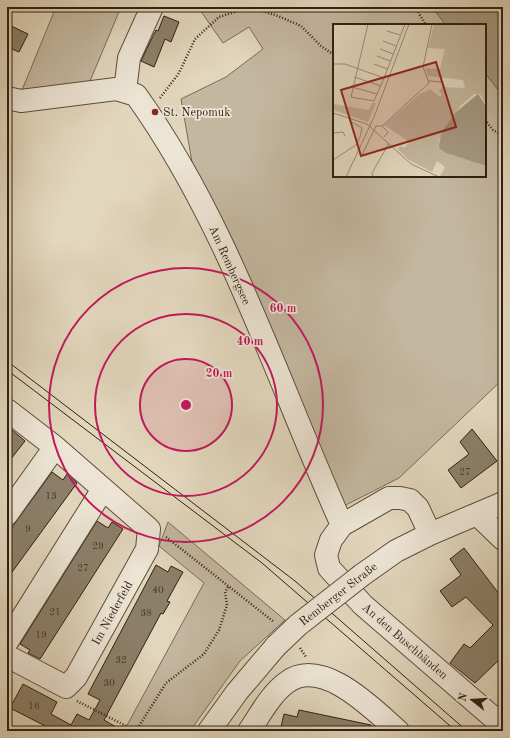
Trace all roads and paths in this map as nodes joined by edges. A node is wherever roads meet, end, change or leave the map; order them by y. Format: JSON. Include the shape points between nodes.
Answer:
{"nodes":[{"id":1,"x":152,"y":7,"type":"edge"},
{"id":2,"x":415,"y":7,"type":"edge"},
{"id":3,"x":425,"y":24,"type":"edge"},
{"id":4,"x":333,"y":54,"type":"edge"},
{"id":5,"x":125,"y":92,"type":"junction"},
{"id":6,"x":7,"y":98,"type":"edge"},
{"id":7,"x":148,"y":111,"type":"junction"},
{"id":8,"x":486,"y":121,"type":"edge"},
{"id":9,"x":503,"y":136,"type":"edge"},
{"id":10,"x":7,"y":410,"type":"edge"},
{"id":11,"x":55,"y":447,"type":"junction"},
{"id":12,"x":103,"y":489,"type":"junction"},
{"id":13,"x":503,"y":503,"type":"edge"},
{"id":14,"x":7,"y":514,"type":"edge"},
{"id":15,"x":477,"y":514,"type":"junction"},
{"id":16,"x":342,"y":525,"type":"junction"},
{"id":17,"x":149,"y":529,"type":"junction"},
{"id":18,"x":430,"y":534,"type":"junction"},
{"id":19,"x":503,"y":539,"type":"edge"},
{"id":20,"x":228,"y":587,"type":"junction"},
{"id":21,"x":277,"y":636,"type":"junction"},
{"id":22,"x":7,"y":642,"type":"edge"},
{"id":23,"x":297,"y":645,"type":"dead end"},
{"id":24,"x":7,"y":656,"type":"edge"},
{"id":25,"x":310,"y":674,"type":"junction"},
{"id":26,"x":66,"y":687,"type":"junction"},
{"id":27,"x":503,"y":726,"type":"edge"},
{"id":28,"x":136,"y":731,"type":"edge"},
{"id":29,"x":208,"y":731,"type":"edge"},
{"id":30,"x":249,"y":731,"type":"edge"},
{"id":31,"x":398,"y":731,"type":"edge"}],
"edges":[{"from":1,"to":5,"type":"street","via":[[129,58]]},
{"from":2,"to":3,"type":"path"},
{"from":4,"to":7,"type":"path","via":[[301,26],[278,16],[250,8],[219,16],[195,39],[179,73]]},
{"from":5,"to":6,"type":"street","name":"Am Rembergsee","via":[[116,89],[22,101]]},
{"from":5,"to":7,"type":"street","name":"Am Rembergsee","via":[[136,95]]},
{"from":7,"to":16,"type":"street","name":"Am Rembergsee","via":[[199,198],[226,251]]},
{"from":8,"to":9,"type":"path","via":[[493,130]]},
{"from":10,"to":11,"type":"street"},
{"from":11,"to":12,"type":"street"},
{"from":11,"to":14,"type":"street"},
{"from":12,"to":17,"type":"street"},
{"from":12,"to":22,"type":"street"},
{"from":13,"to":15,"type":"street","name":"Remberger Straße"},
{"from":15,"to":18,"type":"street","name":"Remberger Straße"},
{"from":15,"to":19,"type":"street"},
{"from":16,"to":18,"type":"street","via":[[389,498],[400,498],[410,500],[418,508]]},
{"from":16,"to":27,"type":"street","name":"An den Buschbänden","via":[[331,540],[326,555],[328,568],[363,605]]},
{"from":17,"to":20,"type":"path","via":[[155,528]]},
{"from":17,"to":26,"type":"street","name":"Im Niederfeld","via":[[147,549],[76,677]]},
{"from":18,"to":21,"type":"street","name":"Remberger Straße","bridge":true,"via":[[396,551],[298,625]]},
{"from":20,"to":21,"type":"path"},
{"from":20,"to":28,"type":"path","via":[[225,592],[227,605],[219,630],[204,654],[166,683]]},
{"from":21,"to":29,"type":"street","name":"Remberger Straße"},
{"from":23,"to":25,"type":"path","via":[[305,654]]},
{"from":24,"to":26,"type":"street"},
{"from":25,"to":30,"type":"street","via":[[286,682],[268,702]]},
{"from":25,"to":31,"type":"street","via":[[334,681],[372,708]]},
{"from":26,"to":28,"type":"path","via":[[77,701]]}]}
